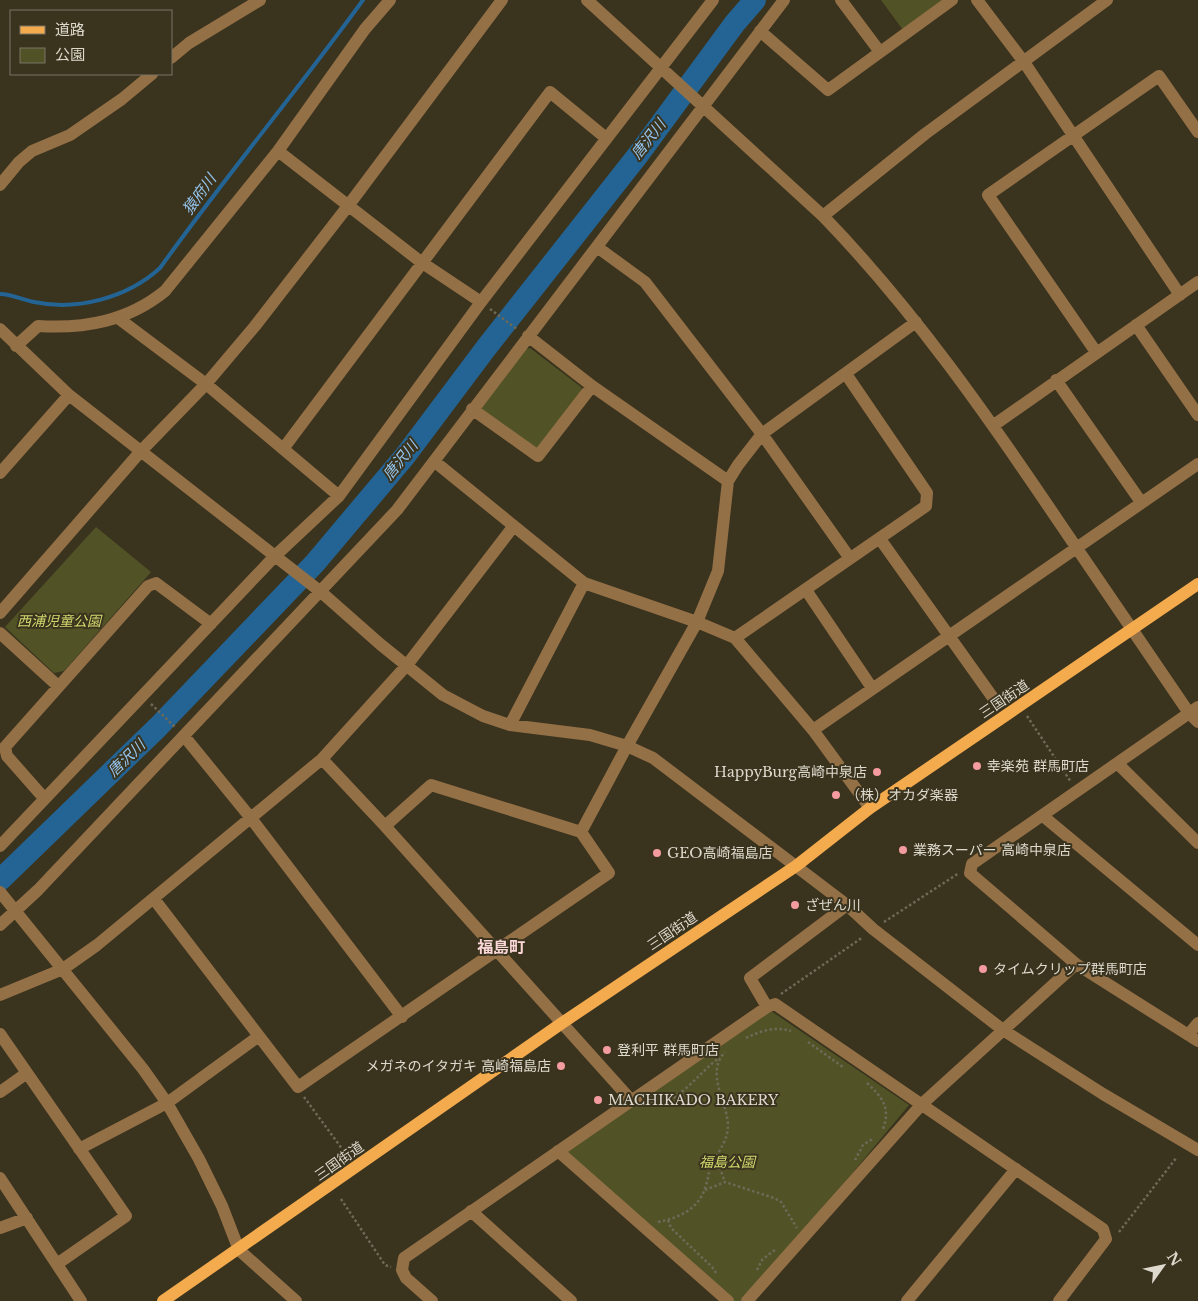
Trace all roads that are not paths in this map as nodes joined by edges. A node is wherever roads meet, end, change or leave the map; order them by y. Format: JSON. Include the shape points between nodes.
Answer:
{"nodes":[{"id":1,"x":260,"y":0,"type":"edge"},
{"id":2,"x":390,"y":0,"type":"edge"},
{"id":3,"x":502,"y":0,"type":"edge"},
{"id":4,"x":587,"y":0,"type":"edge"},
{"id":5,"x":713,"y":0,"type":"edge"},
{"id":6,"x":784,"y":0,"type":"edge"},
{"id":7,"x":841,"y":0,"type":"edge"},
{"id":8,"x":952,"y":0,"type":"edge"},
{"id":9,"x":977,"y":0,"type":"edge"},
{"id":10,"x":1107,"y":0,"type":"edge"},
{"id":11,"x":760,"y":31,"type":"junction"},
{"id":12,"x":880,"y":52,"type":"junction"},
{"id":13,"x":172,"y":57,"type":"edge"},
{"id":14,"x":1024,"y":62,"type":"junction"},
{"id":15,"x":662,"y":66,"type":"junction"},
{"id":16,"x":151,"y":75,"type":"edge"},
{"id":17,"x":703,"y":104,"type":"junction"},
{"id":18,"x":1198,"y":132,"type":"edge"},
{"id":19,"x":1074,"y":135,"type":"junction"},
{"id":20,"x":606,"y":138,"type":"junction"},
{"id":21,"x":278,"y":151,"type":"junction"},
{"id":22,"x":0,"y":185,"type":"edge"},
{"id":23,"x":348,"y":206,"type":"junction"},
{"id":24,"x":823,"y":216,"type":"junction"},
{"id":25,"x":597,"y":247,"type":"junction"},
{"id":26,"x":422,"y":262,"type":"junction"},
{"id":27,"x":1198,"y":282,"type":"edge"},
{"id":28,"x":1180,"y":295,"type":"junction"},
{"id":29,"x":485,"y":306,"type":"junction"},
{"id":30,"x":118,"y":318,"type":"junction"},
{"id":31,"x":916,"y":322,"type":"junction"},
{"id":32,"x":1136,"y":324,"type":"junction"},
{"id":33,"x":0,"y":329,"type":"edge"},
{"id":34,"x":524,"y":333,"type":"junction"},
{"id":35,"x":16,"y":346,"type":"junction"},
{"id":36,"x":1096,"y":352,"type":"junction"},
{"id":37,"x":846,"y":374,"type":"junction"},
{"id":38,"x":1056,"y":380,"type":"junction"},
{"id":39,"x":206,"y":384,"type":"junction"},
{"id":40,"x":592,"y":386,"type":"junction"},
{"id":41,"x":69,"y":395,"type":"junction"},
{"id":42,"x":472,"y":409,"type":"junction"},
{"id":43,"x":1198,"y":415,"type":"edge"},
{"id":44,"x":994,"y":425,"type":"junction"},
{"id":45,"x":762,"y":434,"type":"junction"},
{"id":46,"x":284,"y":450,"type":"junction"},
{"id":47,"x":141,"y":451,"type":"junction"},
{"id":48,"x":434,"y":461,"type":"junction"},
{"id":49,"x":1198,"y":464,"type":"edge"},
{"id":50,"x":2,"y":466,"type":"edge"},
{"id":51,"x":728,"y":481,"type":"junction"},
{"id":52,"x":339,"y":496,"type":"junction"},
{"id":53,"x":1141,"y":502,"type":"junction"},
{"id":54,"x":512,"y":527,"type":"junction"},
{"id":55,"x":880,"y":539,"type":"junction"},
{"id":56,"x":1077,"y":548,"type":"junction"},
{"id":57,"x":849,"y":557,"type":"junction"},
{"id":58,"x":278,"y":559,"type":"junction"},
{"id":59,"x":584,"y":583,"type":"junction"},
{"id":60,"x":1198,"y":584,"type":"edge"},
{"id":61,"x":806,"y":590,"type":"junction"},
{"id":62,"x":320,"y":591,"type":"junction"},
{"id":63,"x":0,"y":613,"type":"edge"},
{"id":64,"x":697,"y":622,"type":"junction"},
{"id":65,"x":211,"y":624,"type":"junction"},
{"id":66,"x":1133,"y":630,"type":"junction"},
{"id":67,"x":0,"y":633,"type":"edge"},
{"id":68,"x":950,"y":635,"type":"junction"},
{"id":69,"x":736,"y":638,"type":"junction"},
{"id":70,"x":406,"y":665,"type":"junction"},
{"id":71,"x":58,"y":686,"type":"junction"},
{"id":72,"x":872,"y":688,"type":"junction"},
{"id":73,"x":996,"y":702,"type":"dead end"},
{"id":74,"x":1195,"y":714,"type":"edge"},
{"id":75,"x":510,"y":725,"type":"junction"},
{"id":76,"x":813,"y":730,"type":"junction"},
{"id":77,"x":181,"y":732,"type":"junction"},
{"id":78,"x":627,"y":746,"type":"junction"},
{"id":79,"x":322,"y":759,"type":"junction"},
{"id":80,"x":1118,"y":764,"type":"junction"},
{"id":81,"x":44,"y":798,"type":"junction"},
{"id":82,"x":870,"y":808,"type":"junction"},
{"id":83,"x":1042,"y":816,"type":"junction"},
{"id":84,"x":250,"y":817,"type":"junction"},
{"id":85,"x":385,"y":826,"type":"junction"},
{"id":86,"x":581,"y":832,"type":"junction"},
{"id":87,"x":1198,"y":843,"type":"edge"},
{"id":88,"x":0,"y":846,"type":"edge"},
{"id":89,"x":796,"y":866,"type":"junction"},
{"id":90,"x":0,"y":892,"type":"edge"},
{"id":91,"x":154,"y":900,"type":"junction"},
{"id":92,"x":847,"y":905,"type":"junction"},
{"id":93,"x":13,"y":908,"type":"junction"},
{"id":94,"x":0,"y":925,"type":"edge"},
{"id":95,"x":1198,"y":945,"type":"edge"},
{"id":96,"x":496,"y":951,"type":"junction"},
{"id":97,"x":1076,"y":964,"type":"junction"},
{"id":98,"x":63,"y":969,"type":"junction"},
{"id":99,"x":0,"y":995,"type":"edge"},
{"id":100,"x":771,"y":1005,"type":"junction"},
{"id":101,"x":402,"y":1017,"type":"junction"},
{"id":102,"x":562,"y":1023,"type":"junction"},
{"id":103,"x":1198,"y":1023,"type":"edge"},
{"id":104,"x":1003,"y":1030,"type":"junction"},
{"id":105,"x":0,"y":1034,"type":"edge"},
{"id":106,"x":259,"y":1036,"type":"junction"},
{"id":107,"x":1193,"y":1038,"type":"edge"},
{"id":108,"x":27,"y":1073,"type":"junction"},
{"id":109,"x":0,"y":1092,"type":"edge"},
{"id":110,"x":631,"y":1100,"type":"junction"},
{"id":111,"x":167,"y":1103,"type":"junction"},
{"id":112,"x":922,"y":1104,"type":"junction"},
{"id":113,"x":79,"y":1149,"type":"junction"},
{"id":114,"x":1198,"y":1150,"type":"edge"},
{"id":115,"x":558,"y":1151,"type":"junction"},
{"id":116,"x":1016,"y":1169,"type":"junction"},
{"id":117,"x":0,"y":1178,"type":"edge"},
{"id":118,"x":472,"y":1211,"type":"junction"},
{"id":119,"x":27,"y":1218,"type":"junction"},
{"id":120,"x":0,"y":1228,"type":"edge"},
{"id":121,"x":239,"y":1250,"type":"junction"},
{"id":122,"x":57,"y":1264,"type":"junction"},
{"id":123,"x":1066,"y":1299,"type":"edge"},
{"id":124,"x":81,"y":1301,"type":"edge"},
{"id":125,"x":162,"y":1301,"type":"edge"},
{"id":126,"x":296,"y":1301,"type":"edge"},
{"id":127,"x":432,"y":1301,"type":"edge"},
{"id":128,"x":570,"y":1301,"type":"edge"},
{"id":129,"x":728,"y":1301,"type":"edge"},
{"id":130,"x":746,"y":1301,"type":"edge"},
{"id":131,"x":907,"y":1301,"type":"edge"}],
"edges":[{"from":1,"to":13,"type":"street","via":[[189,43]]},
{"from":2,"to":21,"type":"street","via":[[365,29]]},
{"from":3,"to":23,"type":"street"},
{"from":4,"to":15,"type":"street"},
{"from":5,"to":15,"type":"street"},
{"from":6,"to":11,"type":"street"},
{"from":7,"to":12,"type":"street"},
{"from":8,"to":12,"type":"street"},
{"from":9,"to":14,"type":"street"},
{"from":10,"to":14,"type":"street"},
{"from":11,"to":12,"type":"street","via":[[828,90]]},
{"from":11,"to":17,"type":"street"},
{"from":14,"to":19,"type":"street"},
{"from":14,"to":24,"type":"street","via":[[925,134]]},
{"from":15,"to":17,"type":"street"},
{"from":15,"to":20,"type":"street"},
{"from":16,"to":22,"type":"street","via":[[70,135],[32,151]]},
{"from":17,"to":24,"type":"street"},
{"from":17,"to":25,"type":"street"},
{"from":18,"to":19,"type":"street","via":[[1160,76]]},
{"from":19,"to":28,"type":"street"},
{"from":19,"to":36,"type":"street","via":[[988,195]]},
{"from":20,"to":26,"type":"street","via":[[550,92]]},
{"from":20,"to":29,"type":"street"},
{"from":21,"to":23,"type":"street"},
{"from":21,"to":30,"type":"street","via":[[175,280],[153,300]]},
{"from":23,"to":26,"type":"street"},
{"from":23,"to":39,"type":"street"},
{"from":24,"to":31,"type":"street","via":[[859,253]]},
{"from":25,"to":34,"type":"street"},
{"from":25,"to":45,"type":"street","via":[[644,282]]},
{"from":26,"to":29,"type":"street"},
{"from":26,"to":46,"type":"street"},
{"from":27,"to":28,"type":"street"},
{"from":28,"to":32,"type":"street"},
{"from":29,"to":52,"type":"street"},
{"from":30,"to":35,"type":"street","via":[[79,327],[38,326]]},
{"from":30,"to":39,"type":"street"},
{"from":31,"to":37,"type":"street"},
{"from":31,"to":44,"type":"street"},
{"from":32,"to":36,"type":"street"},
{"from":32,"to":43,"type":"street"},
{"from":33,"to":35,"type":"street"},
{"from":34,"to":40,"type":"street"},
{"from":34,"to":42,"type":"street"},
{"from":35,"to":41,"type":"street"},
{"from":36,"to":38,"type":"street"},
{"from":37,"to":45,"type":"street"},
{"from":37,"to":55,"type":"street","via":[[927,493],[926,506]]},
{"from":38,"to":44,"type":"street"},
{"from":38,"to":53,"type":"street"},
{"from":39,"to":46,"type":"street"},
{"from":39,"to":47,"type":"street"},
{"from":40,"to":42,"type":"street","via":[[538,456]]},
{"from":40,"to":51,"type":"street"},
{"from":41,"to":47,"type":"street"},
{"from":41,"to":50,"type":"street"},
{"from":42,"to":48,"type":"street"},
{"from":44,"to":56,"type":"street"},
{"from":45,"to":51,"type":"street"},
{"from":45,"to":57,"type":"street"},
{"from":46,"to":52,"type":"street"},
{"from":47,"to":58,"type":"street"},
{"from":47,"to":63,"type":"street"},
{"from":48,"to":54,"type":"street"},
{"from":48,"to":62,"type":"street","via":[[397,510]]},
{"from":49,"to":53,"type":"street"},
{"from":51,"to":64,"type":"street","via":[[718,570]]},
{"from":52,"to":58,"type":"street"},
{"from":53,"to":56,"type":"street"},
{"from":54,"to":59,"type":"street"},
{"from":54,"to":70,"type":"street"},
{"from":55,"to":57,"type":"street"},
{"from":55,"to":68,"type":"street"},
{"from":56,"to":66,"type":"street"},
{"from":56,"to":68,"type":"street"},
{"from":57,"to":61,"type":"street"},
{"from":58,"to":62,"type":"street"},
{"from":58,"to":65,"type":"street"},
{"from":59,"to":64,"type":"street"},
{"from":59,"to":75,"type":"street"},
{"from":60,"to":66,"type":"main road","name":"三国街道"},
{"from":61,"to":69,"type":"street"},
{"from":61,"to":72,"type":"street"},
{"from":62,"to":70,"type":"street"},
{"from":62,"to":77,"type":"street"},
{"from":64,"to":69,"type":"street"},
{"from":64,"to":78,"type":"street"},
{"from":65,"to":71,"type":"street","via":[[156,583],[148,586]]},
{"from":65,"to":81,"type":"street"},
{"from":66,"to":74,"type":"street"},
{"from":66,"to":82,"type":"main road","name":"三国街道"},
{"from":67,"to":71,"type":"street"},
{"from":68,"to":72,"type":"street"},
{"from":68,"to":73,"type":"street"},
{"from":69,"to":76,"type":"street"},
{"from":70,"to":75,"type":"street","via":[[444,695],[483,716]]},
{"from":70,"to":79,"type":"street"},
{"from":71,"to":81,"type":"street","via":[[5,747],[7,756]]},
{"from":72,"to":76,"type":"street"},
{"from":74,"to":80,"type":"street"},
{"from":75,"to":78,"type":"street","via":[[590,735]]},
{"from":76,"to":82,"type":"street"},
{"from":77,"to":84,"type":"street"},
{"from":77,"to":93,"type":"street"},
{"from":78,"to":86,"type":"street"},
{"from":78,"to":89,"type":"street","via":[[652,758]]},
{"from":79,"to":84,"type":"street"},
{"from":79,"to":85,"type":"street"},
{"from":80,"to":83,"type":"street"},
{"from":80,"to":87,"type":"street"},
{"from":81,"to":88,"type":"street"},
{"from":82,"to":89,"type":"main road","name":"三国街道"},
{"from":83,"to":95,"type":"street"},
{"from":83,"to":97,"type":"street","via":[[972,864],[970,873]]},
{"from":84,"to":91,"type":"street"},
{"from":84,"to":101,"type":"street"},
{"from":85,"to":86,"type":"street","via":[[432,785]]},
{"from":85,"to":96,"type":"street"},
{"from":86,"to":96,"type":"street","via":[[609,873]]},
{"from":89,"to":92,"type":"street"},
{"from":89,"to":102,"type":"main road","name":"三国街道"},
{"from":90,"to":93,"type":"street"},
{"from":91,"to":98,"type":"street"},
{"from":91,"to":106,"type":"street"},
{"from":92,"to":100,"type":"street","via":[[750,978]]},
{"from":92,"to":104,"type":"street"},
{"from":93,"to":94,"type":"street"},
{"from":93,"to":98,"type":"street"},
{"from":96,"to":101,"type":"street"},
{"from":96,"to":102,"type":"street"},
{"from":97,"to":104,"type":"street"},
{"from":97,"to":107,"type":"street"},
{"from":98,"to":99,"type":"street"},
{"from":98,"to":111,"type":"street"},
{"from":100,"to":110,"type":"street"},
{"from":100,"to":112,"type":"street"},
{"from":101,"to":106,"type":"street","via":[[298,1087]]},
{"from":102,"to":110,"type":"street"},
{"from":102,"to":121,"type":"main road","name":"三国街道"},
{"from":103,"to":107,"type":"street"},
{"from":104,"to":112,"type":"street"},
{"from":104,"to":114,"type":"street"},
{"from":105,"to":108,"type":"street"},
{"from":106,"to":111,"type":"street"},
{"from":108,"to":109,"type":"street"},
{"from":108,"to":113,"type":"street"},
{"from":110,"to":115,"type":"street"},
{"from":111,"to":113,"type":"street"},
{"from":111,"to":121,"type":"street","via":[[200,1159]]},
{"from":112,"to":116,"type":"street"},
{"from":112,"to":130,"type":"street"},
{"from":113,"to":122,"type":"street","via":[[126,1216]]},
{"from":115,"to":118,"type":"street"},
{"from":115,"to":129,"type":"street"},
{"from":116,"to":123,"type":"street","via":[[1104,1229],[1106,1234],[1106,1239]]},
{"from":116,"to":131,"type":"street"},
{"from":117,"to":119,"type":"street"},
{"from":118,"to":127,"type":"street","via":[[404,1258],[402,1270],[406,1278]]},
{"from":118,"to":128,"type":"street"},
{"from":119,"to":120,"type":"street"},
{"from":119,"to":122,"type":"street"},
{"from":121,"to":125,"type":"main road","name":"三国街道"},
{"from":121,"to":126,"type":"street"},
{"from":122,"to":124,"type":"street"}]}
